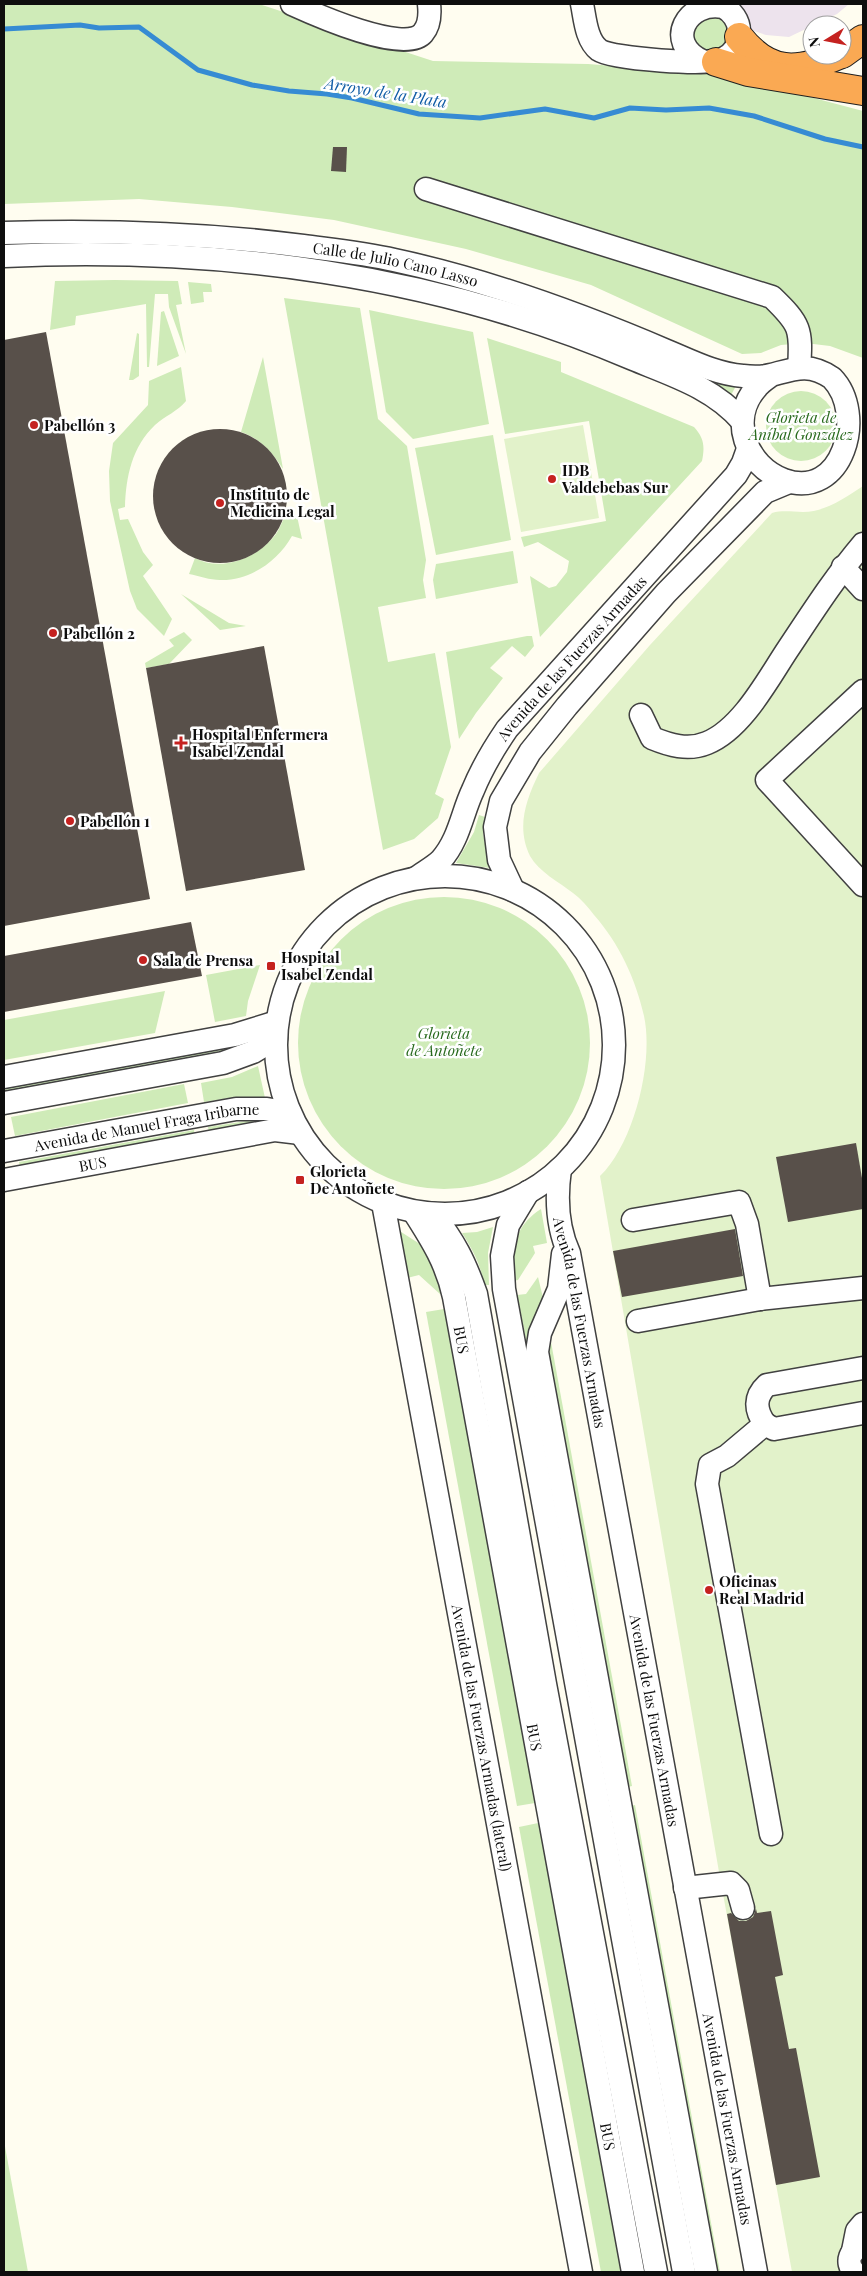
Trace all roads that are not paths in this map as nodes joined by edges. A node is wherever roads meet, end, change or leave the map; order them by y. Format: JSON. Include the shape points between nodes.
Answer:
{"nodes":[{"id":1,"x":292,"y":4,"type":"edge"},
{"id":2,"x":429,"y":4,"type":"edge"},
{"id":3,"x":582,"y":4,"type":"edge"},
{"id":4,"x":697,"y":6,"type":"edge"},
{"id":5,"x":739,"y":37,"type":"junction"},
{"id":6,"x":863,"y":39,"type":"edge"},
{"id":7,"x":852,"y":46,"type":"edge"},
{"id":8,"x":708,"y":62,"type":"junction"},
{"id":9,"x":811,"y":65,"type":"edge"},
{"id":10,"x":863,"y":91,"type":"edge"},
{"id":11,"x":426,"y":189,"type":"dead end"},
{"id":12,"x":4,"y":233,"type":"edge"},
{"id":13,"x":4,"y":256,"type":"edge"},
{"id":14,"x":800,"y":368,"type":"junction"},
{"id":15,"x":770,"y":376,"type":"junction"},
{"id":16,"x":858,"y":400,"type":"edge"},
{"id":17,"x":742,"y":421,"type":"junction"},
{"id":18,"x":748,"y":449,"type":"junction"},
{"id":19,"x":789,"y":482,"type":"junction"},
{"id":20,"x":863,"y":544,"type":"edge"},
{"id":21,"x":843,"y":568,"type":"junction"},
{"id":22,"x":863,"y":589,"type":"edge"},
{"id":23,"x":863,"y":691,"type":"edge"},
{"id":24,"x":641,"y":715,"type":"dead end"},
{"id":25,"x":416,"y":878,"type":"junction"},
{"id":26,"x":863,"y":885,"type":"edge"},
{"id":27,"x":513,"y":890,"type":"junction"},
{"id":28,"x":276,"y":1030,"type":"junction"},
{"id":29,"x":4,"y":1077,"type":"edge"},
{"id":30,"x":4,"y":1103,"type":"edge"},
{"id":31,"x":290,"y":1113,"type":"junction"},
{"id":32,"x":300,"y":1133,"type":"junction"},
{"id":33,"x":4,"y":1150,"type":"edge"},
{"id":34,"x":560,"y":1169,"type":"junction"},
{"id":35,"x":4,"y":1180,"type":"edge"},
{"id":36,"x":528,"y":1192,"type":"junction"},
{"id":37,"x":383,"y":1203,"type":"junction"},
{"id":38,"x":423,"y":1213,"type":"junction"},
{"id":39,"x":633,"y":1220,"type":"dead end"},
{"id":40,"x":565,"y":1243,"type":"junction"},
{"id":41,"x":863,"y":1288,"type":"edge"},
{"id":42,"x":760,"y":1299,"type":"junction"},
{"id":43,"x":638,"y":1321,"type":"dead end"},
{"id":44,"x":863,"y":1368,"type":"edge"},
{"id":45,"x":863,"y":1413,"type":"edge"},
{"id":46,"x":764,"y":1424,"type":"junction"},
{"id":47,"x":771,"y":1834,"type":"dead end"},
{"id":48,"x":685,"y":1888,"type":"junction"},
{"id":49,"x":742,"y":1908,"type":"dead end"},
{"id":50,"x":863,"y":2224,"type":"edge"},
{"id":51,"x":857,"y":2257,"type":"edge"},
{"id":52,"x":582,"y":2272,"type":"edge"},
{"id":53,"x":633,"y":2272,"type":"edge"},
{"id":54,"x":656,"y":2272,"type":"edge"},
{"id":55,"x":684,"y":2272,"type":"edge"},
{"id":56,"x":706,"y":2272,"type":"edge"},
{"id":57,"x":756,"y":2272,"type":"edge"}],
"edges":[{"from":1,"to":2,"type":"street","via":[[360,30],[402,41],[423,34],[430,15]]},
{"from":3,"to":8,"type":"street","via":[[588,32],[597,49],[606,54]]},
{"from":4,"to":5,"type":"street","via":[[722,6],[736,19]]},
{"from":4,"to":8,"type":"street","via":[[682,27],[683,44],[694,57]]},
{"from":5,"to":8,"type":"street","via":[[732,53]]},
{"from":5,"to":9,"type":"highway","via":[[764,61],[792,68]]},
{"from":6,"to":7,"type":"highway"},
{"from":8,"to":10,"type":"highway"},
{"from":11,"to":14,"type":"street","via":[[772,297],[794,318],[799,331]]},
{"from":12,"to":15,"type":"street","name":"Calle de Julio Cano Lasso","via":[[116,231],[188,234],[362,254],[436,269],[496,286],[600,322],[718,372]]},
{"from":13,"to":17,"type":"street","name":"Calle de Julio Cano Lasso","via":[[68,253],[184,257],[265,264],[386,282],[489,308],[593,341],[708,392],[730,406]]},
{"from":14,"to":15,"type":"street"},
{"from":14,"to":16,"type":"street","via":[[816,370],[832,378]]},
{"from":15,"to":17,"type":"street","via":[[756,388]]},
{"from":16,"to":19,"type":"street","via":[[855,438],[849,454],[838,468],[807,482]]},
{"from":17,"to":18,"type":"street"},
{"from":18,"to":19,"type":"street","via":[[758,464]]},
{"from":18,"to":25,"type":"street","name":"Avenida de las Fuerzas Armadas","via":[[736,476],[507,729],[472,790],[451,846],[440,860]]},
{"from":19,"to":27,"type":"street","name":"Avenida de las Fuerzas Armadas","via":[[765,492],[666,593],[530,752],[501,801],[495,827],[500,860]]},
{"from":20,"to":21,"type":"street"},
{"from":21,"to":22,"type":"street"},
{"from":21,"to":24,"type":"street","via":[[756,697],[728,731],[706,744],[676,747],[652,738]]},
{"from":23,"to":26,"type":"street","via":[[767,780]]},
{"from":25,"to":27,"type":"street","via":[[449,876],[481,880]]},
{"from":25,"to":28,"type":"street","via":[[356,901],[318,933],[291,974]]},
{"from":27,"to":34,"type":"street","via":[[553,916],[575,938],[596,972],[611,1017],[612,1065],[605,1096],[590,1132]]},
{"from":28,"to":29,"type":"street"},
{"from":28,"to":30,"type":"street","via":[[253,1052],[223,1062]]},
{"from":28,"to":31,"type":"street","via":[[278,1076]]},
{"from":31,"to":32,"type":"street"},
{"from":31,"to":33,"type":"street","name":"Avenida de Manuel Fraga Iribarne","via":[[236,1109]]},
{"from":32,"to":35,"type":"street","name":"BUS","via":[[276,1130]]},
{"from":32,"to":37,"type":"street","via":[[322,1162],[350,1186]]},
{"from":34,"to":36,"type":"street"},
{"from":34,"to":40,"type":"street","name":"Avenida de las Fuerzas Armadas","via":[[557,1200]]},
{"from":36,"to":38,"type":"street","via":[[482,1210],[458,1214]]},
{"from":36,"to":55,"type":"street","via":[[508,1225],[502,1256],[504,1289]]},
{"from":37,"to":38,"type":"street"},
{"from":37,"to":52,"type":"street","name":"Avenida de las Fuerzas Armadas (lateral)"},
{"from":38,"to":53,"type":"street","name":"BUS","via":[[449,1273],[454,1298]]},
{"from":38,"to":54,"type":"street","via":[[464,1260],[476,1294],[544,1684]]},
{"from":39,"to":42,"type":"street","via":[[739,1202],[747,1224]]},
{"from":40,"to":48,"type":"street","name":"Avenida de las Fuerzas Armadas"},
{"from":40,"to":56,"type":"street","via":[[559,1289],[540,1333],[537,1352]]},
{"from":41,"to":42,"type":"street"},
{"from":42,"to":43,"type":"street"},
{"from":44,"to":46,"type":"street","via":[[767,1385],[759,1393],[756,1405]]},
{"from":45,"to":46,"type":"street","via":[[774,1429]]},
{"from":46,"to":47,"type":"street","via":[[727,1456],[710,1465],[707,1484]]},
{"from":48,"to":49,"type":"street","via":[[731,1883],[738,1890]]},
{"from":48,"to":57,"type":"street","name":"Avenida de las Fuerzas Armadas"},
{"from":50,"to":51,"type":"street","via":[[857,2231]]}]}
